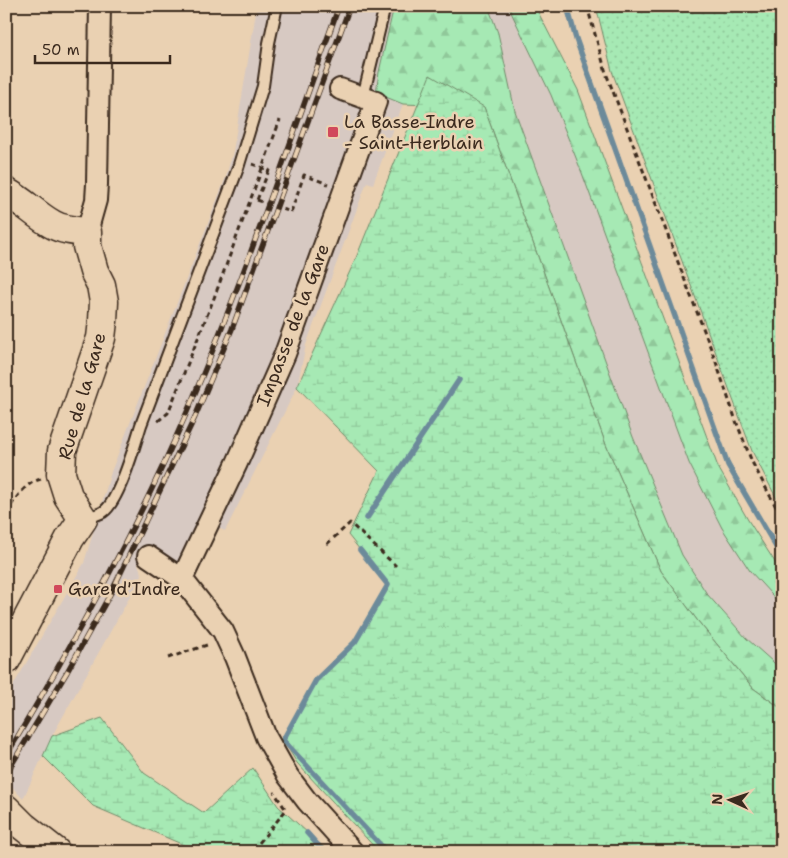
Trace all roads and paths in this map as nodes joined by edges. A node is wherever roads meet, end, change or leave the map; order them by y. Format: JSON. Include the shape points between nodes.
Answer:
{"nodes":[{"id":1,"x":100,"y":6,"type":"edge"},
{"id":2,"x":277,"y":6,"type":"edge"},
{"id":3,"x":385,"y":6,"type":"edge"},
{"id":4,"x":587,"y":6,"type":"edge"},
{"id":5,"x":340,"y":89,"type":"dead end"},
{"id":6,"x":363,"y":97,"type":"junction"},
{"id":7,"x":280,"y":120,"type":"dead end"},
{"id":8,"x":241,"y":159,"type":"junction"},
{"id":9,"x":262,"y":168,"type":"junction"},
{"id":10,"x":344,"y":190,"type":"junction"},
{"id":11,"x":6,"y":192,"type":"edge"},
{"id":12,"x":87,"y":232,"type":"junction"},
{"id":13,"x":141,"y":425,"type":"junction"},
{"id":14,"x":34,"y":480,"type":"dead end"},
{"id":15,"x":6,"y":513,"type":"edge"},
{"id":16,"x":782,"y":518,"type":"edge"},
{"id":17,"x":83,"y":519,"type":"junction"},
{"id":18,"x":328,"y":544,"type":"dead end"},
{"id":19,"x":148,"y":556,"type":"dead end"},
{"id":20,"x":396,"y":566,"type":"dead end"},
{"id":21,"x":182,"y":579,"type":"junction"},
{"id":22,"x":207,"y":645,"type":"dead end"},
{"id":23,"x":168,"y":658,"type":"dead end"},
{"id":24,"x":6,"y":660,"type":"edge"},
{"id":25,"x":6,"y":809,"type":"edge"},
{"id":26,"x":56,"y":852,"type":"edge"},
{"id":27,"x":353,"y":852,"type":"edge"}],
"edges":[{"from":1,"to":12,"type":"street","via":[[97,184]]},
{"from":2,"to":8,"type":"lane","via":[[264,86]]},
{"from":3,"to":6,"type":"lane"},
{"from":4,"to":16,"type":"path","via":[[606,72],[736,421],[752,462]]},
{"from":5,"to":6,"type":"street"},
{"from":6,"to":10,"type":"street","name":"Impasse de la Gare","via":[[376,102]]},
{"from":7,"to":9,"type":"path"},
{"from":8,"to":9,"type":"path"},
{"from":8,"to":13,"type":"lane"},
{"from":9,"to":10,"type":"path","bridge":true,"via":[[269,170],[258,200],[291,212],[304,175]]},
{"from":9,"to":13,"type":"path","via":[[168,413],[150,428]]},
{"from":10,"to":21,"type":"street","name":"Impasse de la Gare","via":[[285,354]]},
{"from":11,"to":12,"type":"street","via":[[53,224]]},
{"from":12,"to":17,"type":"street","name":"Rue de la Gare","via":[[87,246],[104,302],[103,321],[101,338],[62,451],[61,474],[68,496]]},
{"from":13,"to":17,"type":"lane","via":[[116,494],[104,511]]},
{"from":14,"to":15,"type":"path","via":[[18,494]]},
{"from":17,"to":24,"type":"street"},
{"from":18,"to":20,"type":"path","via":[[350,523]]},
{"from":19,"to":21,"type":"street"},
{"from":21,"to":27,"type":"street","via":[[223,631],[266,737],[288,776]]},
{"from":22,"to":23,"type":"path"},
{"from":25,"to":26,"type":"street"}]}
